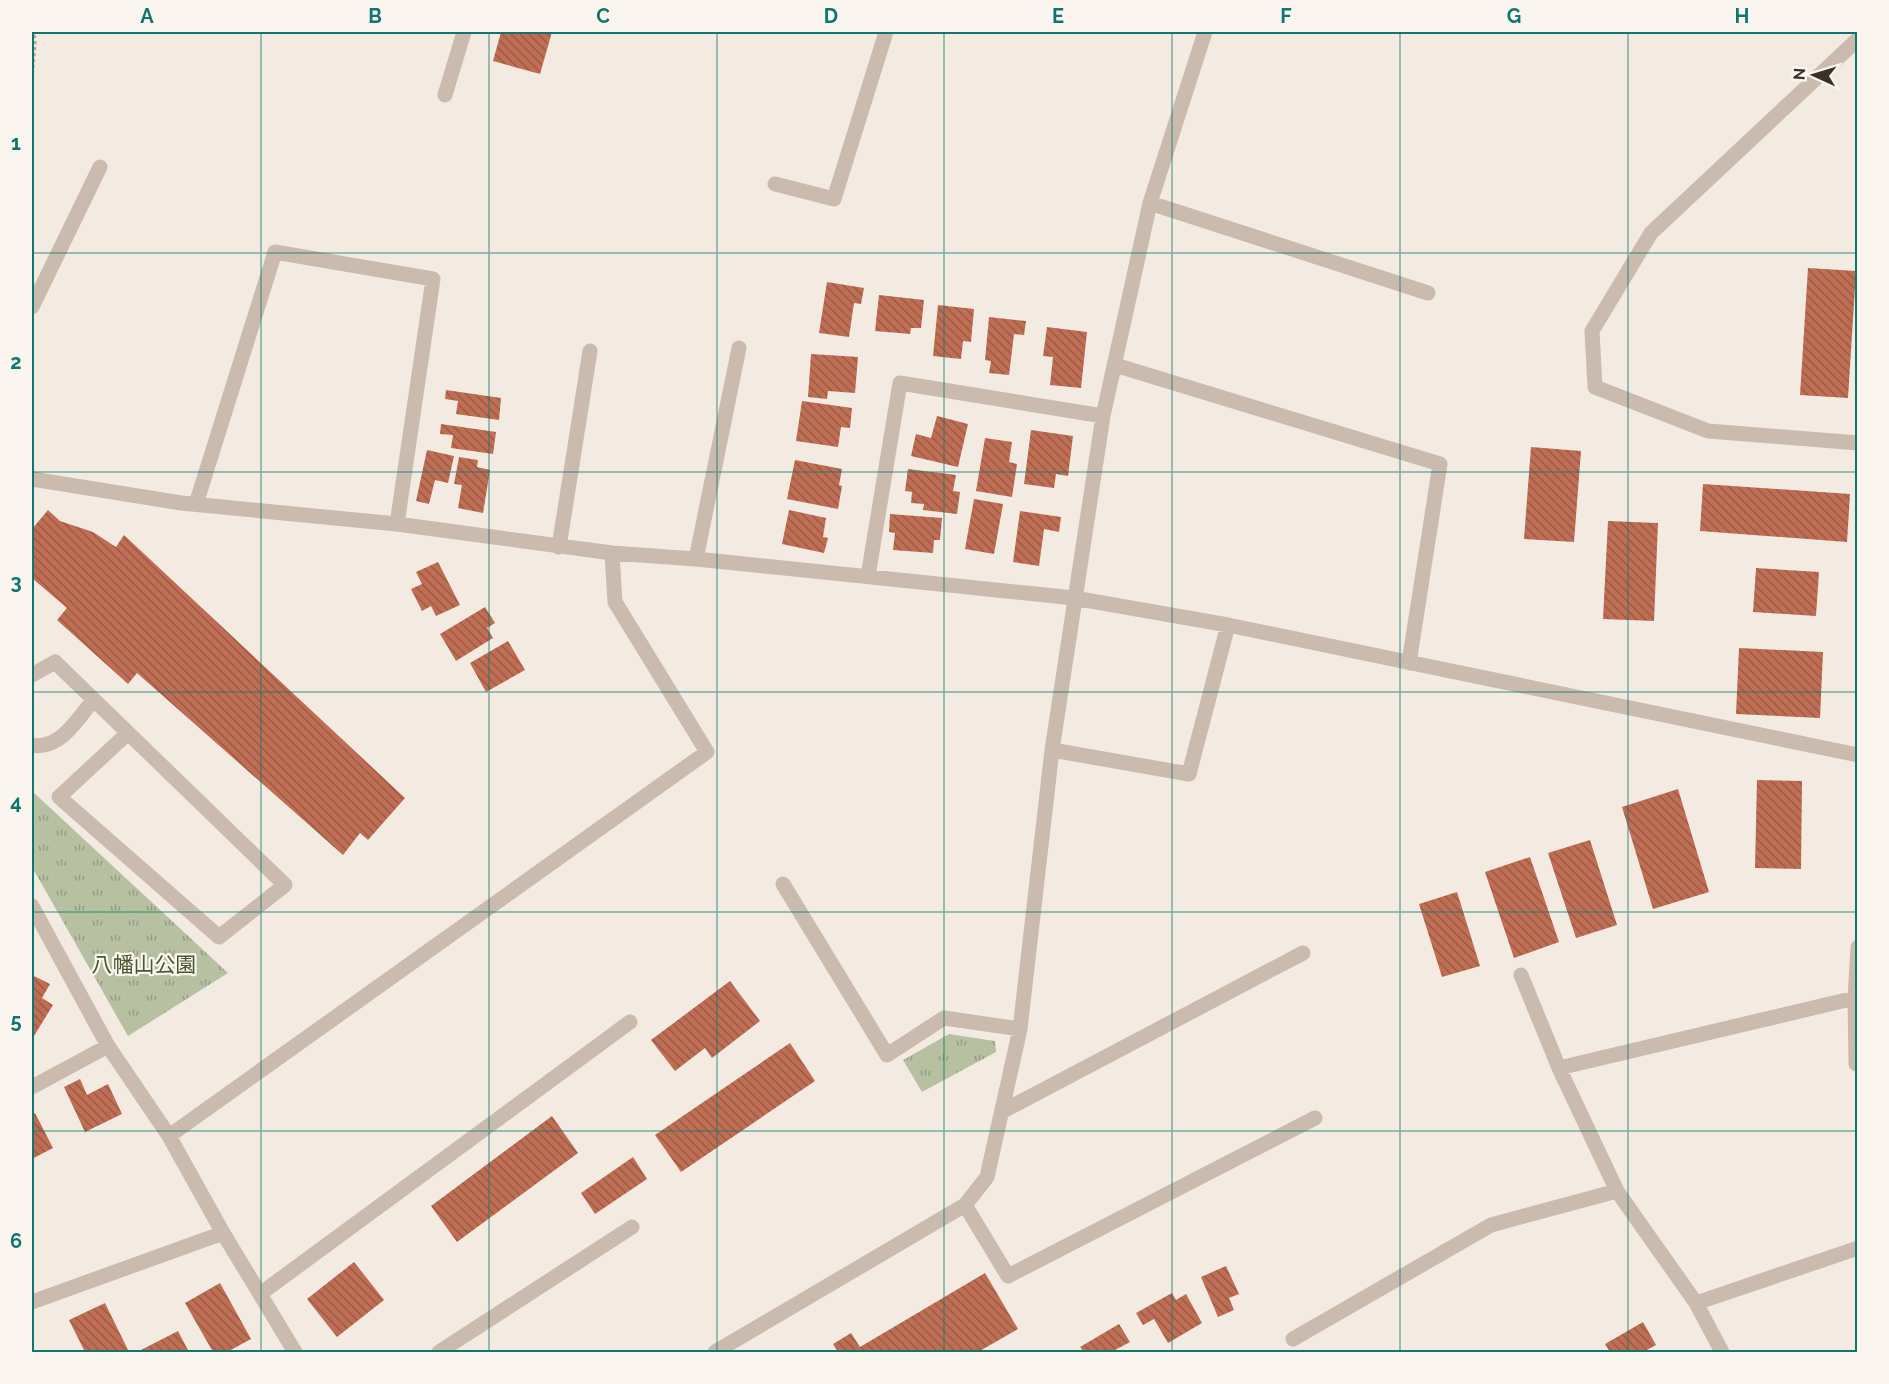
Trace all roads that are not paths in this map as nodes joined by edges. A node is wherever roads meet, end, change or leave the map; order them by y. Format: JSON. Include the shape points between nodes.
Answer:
{"nodes":[{"id":1,"x":464,"y":32,"type":"edge"},
{"id":2,"x":886,"y":32,"type":"edge"},
{"id":3,"x":1205,"y":32,"type":"edge"},
{"id":4,"x":1857,"y":39,"type":"edge"},
{"id":5,"x":445,"y":95,"type":"dead end"},
{"id":6,"x":100,"y":167,"type":"dead end"},
{"id":7,"x":775,"y":184,"type":"dead end"},
{"id":8,"x":1150,"y":203,"type":"junction"},
{"id":9,"x":1428,"y":294,"type":"dead end"},
{"id":10,"x":32,"y":307,"type":"edge"},
{"id":11,"x":739,"y":348,"type":"dead end"},
{"id":12,"x":590,"y":351,"type":"dead end"},
{"id":13,"x":1115,"y":365,"type":"junction"},
{"id":14,"x":1103,"y":416,"type":"junction"},
{"id":15,"x":1857,"y":443,"type":"edge"},
{"id":16,"x":32,"y":479,"type":"edge"},
{"id":17,"x":196,"y":504,"type":"junction"},
{"id":18,"x":398,"y":524,"type":"junction"},
{"id":19,"x":559,"y":547,"type":"junction"},
{"id":20,"x":612,"y":553,"type":"junction"},
{"id":21,"x":696,"y":559,"type":"junction"},
{"id":22,"x":868,"y":576,"type":"junction"},
{"id":23,"x":1074,"y":598,"type":"junction"},
{"id":24,"x":1228,"y":625,"type":"junction"},
{"id":25,"x":1409,"y":663,"type":"junction"},
{"id":26,"x":32,"y":675,"type":"edge"},
{"id":27,"x":93,"y":700,"type":"junction"},
{"id":28,"x":128,"y":733,"type":"junction"},
{"id":29,"x":32,"y":745,"type":"edge"},
{"id":30,"x":1052,"y":750,"type":"junction"},
{"id":31,"x":1857,"y":754,"type":"edge"},
{"id":32,"x":783,"y":884,"type":"dead end"},
{"id":33,"x":32,"y":906,"type":"edge"},
{"id":34,"x":1857,"y":947,"type":"edge"},
{"id":35,"x":1304,"y":953,"type":"dead end"},
{"id":36,"x":1521,"y":975,"type":"dead end"},
{"id":37,"x":1855,"y":998,"type":"junction"},
{"id":38,"x":630,"y":1022,"type":"dead end"},
{"id":39,"x":1020,"y":1029,"type":"junction"},
{"id":40,"x":108,"y":1046,"type":"junction"},
{"id":41,"x":1857,"y":1064,"type":"edge"},
{"id":42,"x":1559,"y":1068,"type":"junction"},
{"id":43,"x":32,"y":1087,"type":"edge"},
{"id":44,"x":1003,"y":1111,"type":"junction"},
{"id":45,"x":1315,"y":1118,"type":"dead end"},
{"id":46,"x":169,"y":1136,"type":"junction"},
{"id":47,"x":1617,"y":1191,"type":"junction"},
{"id":48,"x":965,"y":1204,"type":"junction"},
{"id":49,"x":632,"y":1227,"type":"dead end"},
{"id":50,"x":223,"y":1233,"type":"junction"},
{"id":51,"x":1857,"y":1248,"type":"edge"},
{"id":52,"x":260,"y":1294,"type":"junction"},
{"id":53,"x":32,"y":1302,"type":"edge"},
{"id":54,"x":1696,"y":1303,"type":"junction"},
{"id":55,"x":1293,"y":1339,"type":"dead end"},
{"id":56,"x":295,"y":1353,"type":"edge"},
{"id":57,"x":439,"y":1353,"type":"edge"},
{"id":58,"x":715,"y":1353,"type":"edge"},
{"id":59,"x":1722,"y":1353,"type":"edge"}],
"edges":[{"from":1,"to":5,"type":"street"},
{"from":2,"to":7,"type":"street","via":[[834,199]]},
{"from":3,"to":8,"type":"street"},
{"from":4,"to":15,"type":"street","via":[[1651,233],[1592,331],[1595,387],[1708,431]]},
{"from":6,"to":10,"type":"street"},
{"from":8,"to":9,"type":"street"},
{"from":8,"to":13,"type":"street"},
{"from":11,"to":21,"type":"street"},
{"from":12,"to":19,"type":"street"},
{"from":13,"to":14,"type":"street"},
{"from":13,"to":25,"type":"street","via":[[1440,464]]},
{"from":14,"to":22,"type":"street","via":[[900,383]]},
{"from":14,"to":23,"type":"street"},
{"from":16,"to":17,"type":"street"},
{"from":17,"to":18,"type":"street"},
{"from":17,"to":18,"type":"street","via":[[275,252],[433,279]]},
{"from":18,"to":19,"type":"street"},
{"from":19,"to":20,"type":"street"},
{"from":20,"to":21,"type":"street"},
{"from":20,"to":46,"type":"street","via":[[615,602],[707,752]]},
{"from":21,"to":22,"type":"street"},
{"from":22,"to":23,"type":"street"},
{"from":23,"to":24,"type":"street"},
{"from":23,"to":30,"type":"street"},
{"from":24,"to":25,"type":"street"},
{"from":24,"to":30,"type":"street","via":[[1189,774]]},
{"from":25,"to":31,"type":"street"},
{"from":26,"to":27,"type":"street","via":[[55,662]]},
{"from":27,"to":28,"type":"street"},
{"from":27,"to":29,"type":"street","via":[[69,731],[52,743]]},
{"from":28,"to":28,"type":"street","via":[[285,885],[219,937],[59,797]]},
{"from":30,"to":39,"type":"street"},
{"from":32,"to":39,"type":"street","via":[[887,1055],[944,1017]]},
{"from":33,"to":40,"type":"street"},
{"from":34,"to":37,"type":"street"},
{"from":35,"to":44,"type":"street"},
{"from":36,"to":42,"type":"street"},
{"from":37,"to":41,"type":"street"},
{"from":37,"to":42,"type":"street"},
{"from":38,"to":52,"type":"street"},
{"from":39,"to":44,"type":"street"},
{"from":40,"to":43,"type":"street"},
{"from":40,"to":46,"type":"street"},
{"from":42,"to":47,"type":"street"},
{"from":44,"to":48,"type":"street","via":[[987,1177]]},
{"from":45,"to":48,"type":"street","via":[[1008,1276]]},
{"from":46,"to":50,"type":"street"},
{"from":47,"to":54,"type":"street"},
{"from":47,"to":55,"type":"street","via":[[1491,1225]]},
{"from":48,"to":58,"type":"street"},
{"from":49,"to":57,"type":"street"},
{"from":50,"to":52,"type":"street"},
{"from":50,"to":53,"type":"street"},
{"from":51,"to":54,"type":"street"},
{"from":52,"to":56,"type":"street"},
{"from":54,"to":59,"type":"street"}]}
